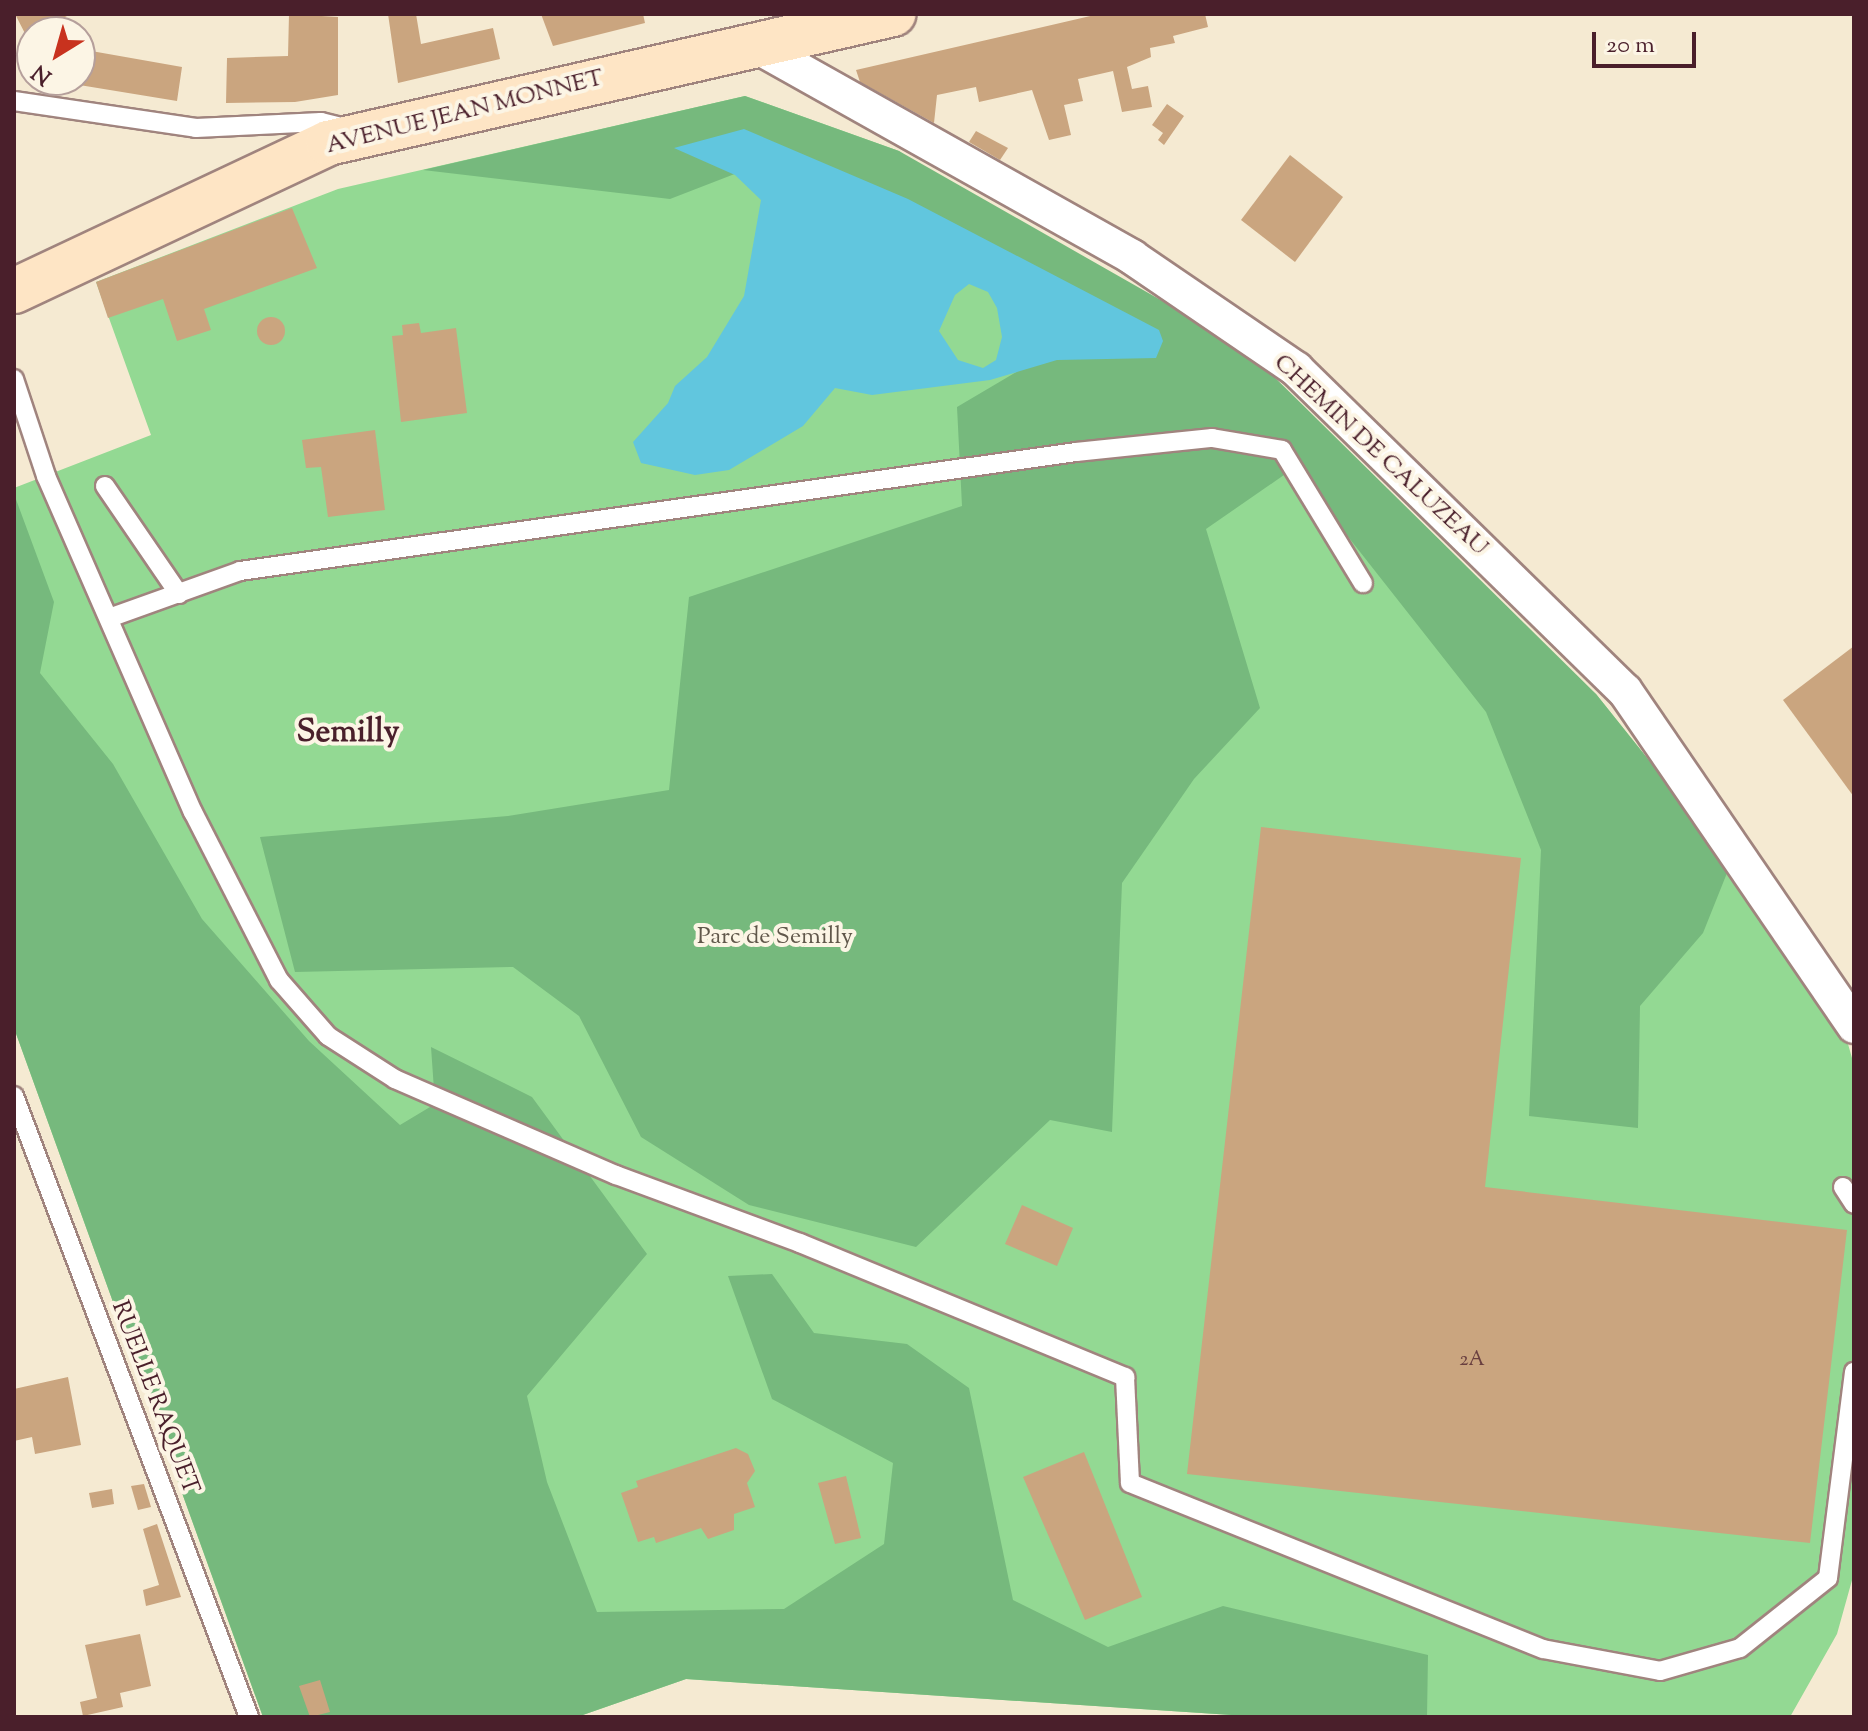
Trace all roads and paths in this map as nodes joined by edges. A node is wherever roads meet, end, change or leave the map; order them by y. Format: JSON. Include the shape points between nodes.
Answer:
{"nodes":[{"id":1,"x":893,"y":14,"type":"edge"},
{"id":2,"x":760,"y":48,"type":"junction"},
{"id":3,"x":14,"y":101,"type":"edge"},
{"id":4,"x":369,"y":133,"type":"junction"},
{"id":5,"x":14,"y":291,"type":"edge"},
{"id":6,"x":14,"y":379,"type":"edge"},
{"id":7,"x":105,"y":486,"type":"dead end"},
{"id":8,"x":1363,"y":583,"type":"dead end"},
{"id":9,"x":179,"y":594,"type":"junction"},
{"id":10,"x":109,"y":618,"type":"junction"},
{"id":11,"x":1854,"y":1026,"type":"edge"},
{"id":12,"x":14,"y":1096,"type":"edge"},
{"id":13,"x":1843,"y":1187,"type":"dead end"},
{"id":14,"x":1854,"y":1204,"type":"edge"},
{"id":15,"x":1854,"y":1372,"type":"edge"},
{"id":16,"x":249,"y":1717,"type":"edge"}],
"edges":[{"from":1,"to":2,"type":"main road","name":"AVENUE JEAN MONNET"},
{"from":2,"to":4,"type":"main road","name":"AVENUE JEAN MONNET"},
{"from":2,"to":11,"type":"street","name":"CHEMIN DE CALUZEAU","via":[[1132,257],[1296,369],[1625,691]]},
{"from":3,"to":4,"type":"lane","via":[[196,128],[321,122]]},
{"from":4,"to":5,"type":"main road","name":"AVENUE JEAN MONNET","via":[[328,143]]},
{"from":6,"to":10,"type":"lane","via":[[46,476]]},
{"from":7,"to":9,"type":"lane"},
{"from":8,"to":9,"type":"lane","via":[[1282,450],[1212,438],[1076,452],[240,571]]},
{"from":9,"to":10,"type":"lane"},
{"from":10,"to":15,"type":"lane","via":[[193,812],[279,980],[328,1036],[395,1079],[616,1175],[800,1243],[1125,1377],[1130,1483],[1543,1649],[1660,1671],[1740,1648],[1828,1578]]},
{"from":12,"to":16,"type":"lane","name":"RUELLE RAQUET"},
{"from":13,"to":14,"type":"lane"}]}
